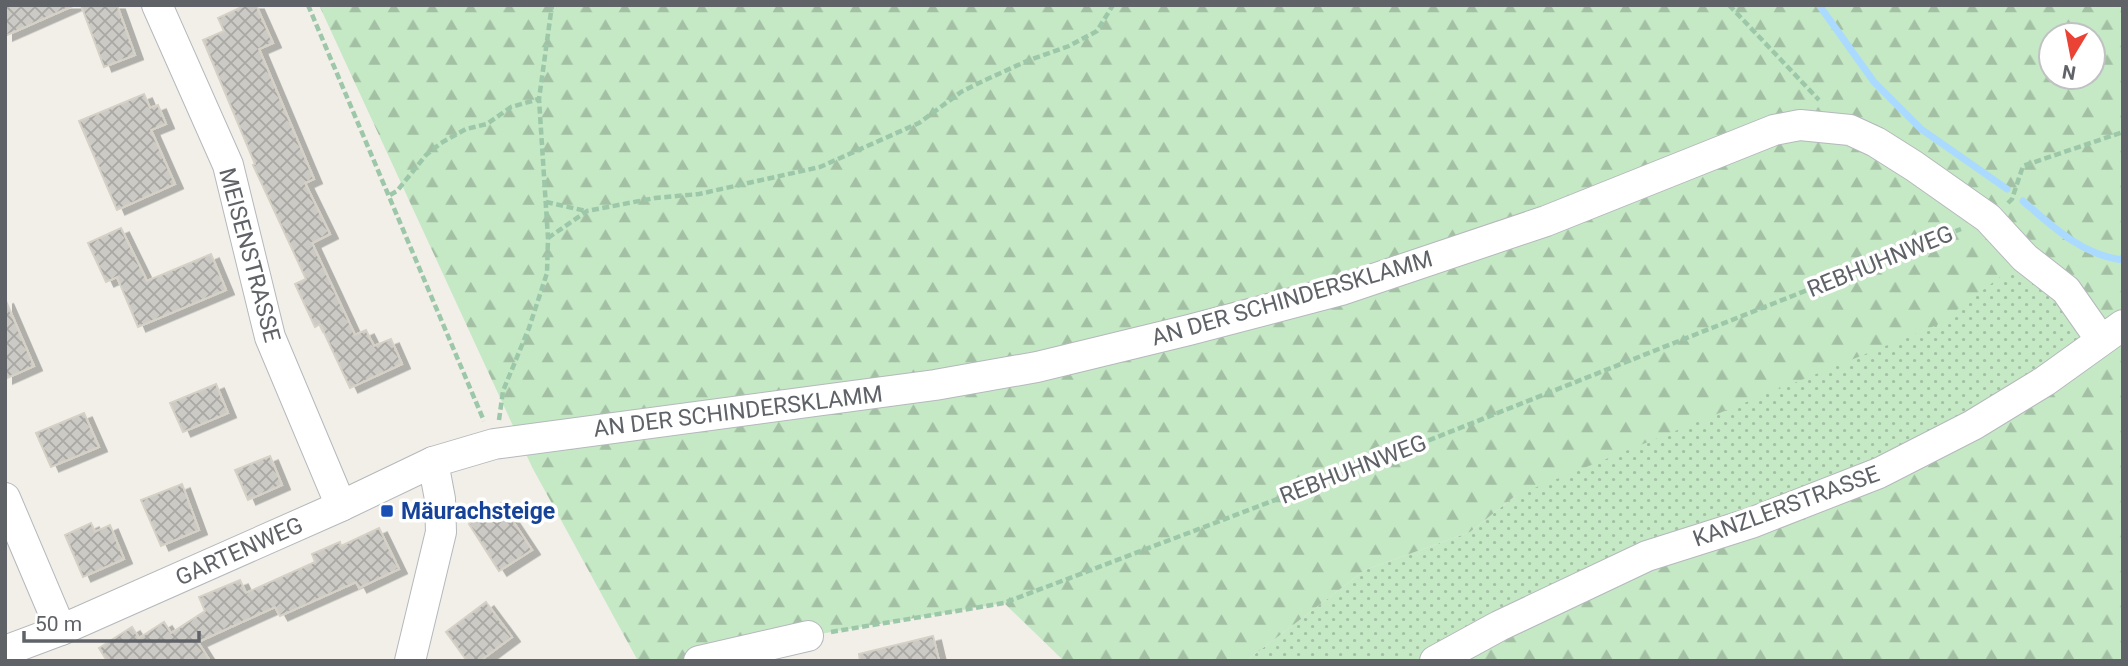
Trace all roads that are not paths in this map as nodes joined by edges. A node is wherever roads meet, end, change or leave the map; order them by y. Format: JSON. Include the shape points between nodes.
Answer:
{"nodes":[{"id":1,"x":157,"y":5,"type":"edge"},
{"id":2,"x":2112,"y":332,"type":"edge"},
{"id":3,"x":433,"y":462,"type":"junction"},
{"id":4,"x":5,"y":498,"type":"edge"},
{"id":5,"x":341,"y":506,"type":"junction"},
{"id":6,"x":61,"y":629,"type":"junction"},
{"id":7,"x":808,"y":636,"type":"road end"},
{"id":8,"x":5,"y":651,"type":"edge"},
{"id":9,"x":410,"y":661,"type":"edge"},
{"id":10,"x":699,"y":661,"type":"edge"},
{"id":11,"x":1436,"y":661,"type":"edge"}],
"edges":[{"from":1,"to":5,"type":"street","name":"MEISENSTRASSE","via":[[228,165],[271,337]]},
{"from":2,"to":3,"type":"street","name":"AN DER SCHINDERSKLAMM","via":[[2025,258],[1988,218],[1914,166],[1850,130],[1800,125],[1774,130],[1545,221],[1341,290],[1037,367],[935,385],[494,444]]},
{"from":2,"to":11,"type":"street","name":"KANZLERSTRASSE","via":[[1983,419],[1879,474],[1751,523],[1647,556]]},
{"from":3,"to":5,"type":"street","name":"GARTENWEG"},
{"from":3,"to":9,"type":"street","via":[[441,532]]},
{"from":4,"to":6,"type":"street"},
{"from":5,"to":6,"type":"street","name":"GARTENWEG"},
{"from":6,"to":8,"type":"street","name":"GARTENWEG"},
{"from":7,"to":10,"type":"street"}]}
